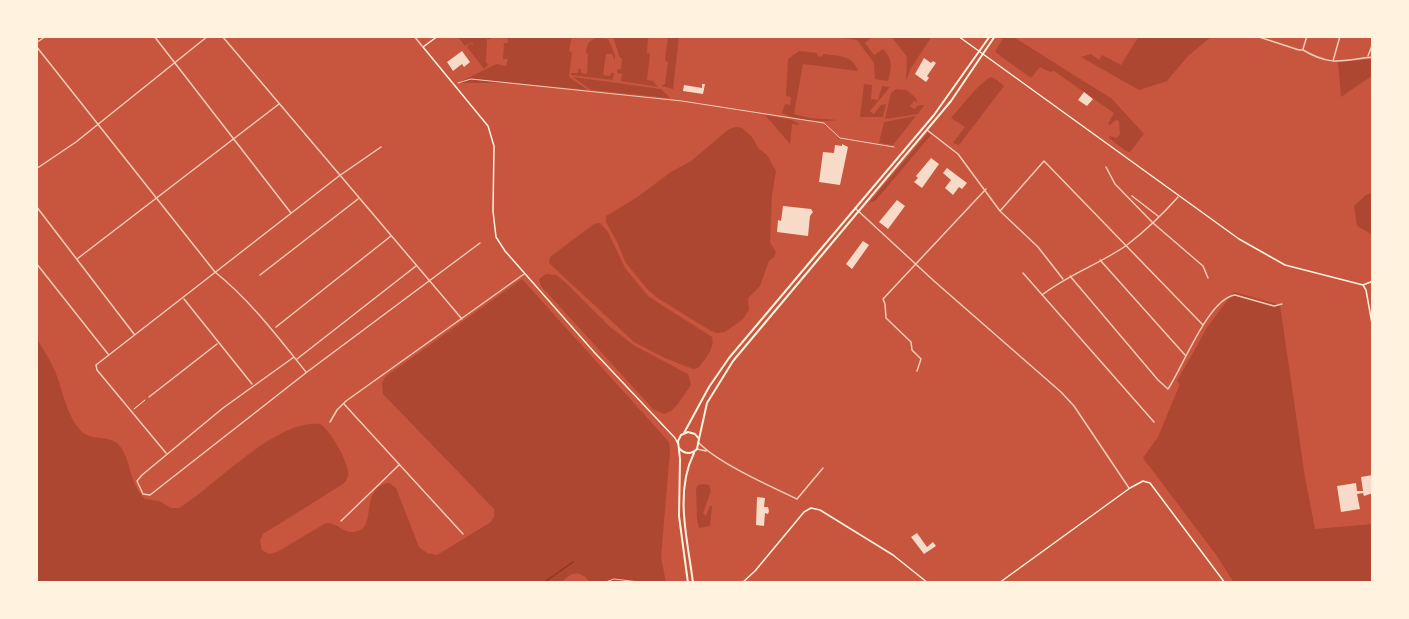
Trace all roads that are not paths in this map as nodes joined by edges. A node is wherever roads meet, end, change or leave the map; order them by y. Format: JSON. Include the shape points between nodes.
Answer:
{"nodes":[{"id":1,"x":46,"y":36,"type":"edge"},
{"id":2,"x":154,"y":36,"type":"edge"},
{"id":3,"x":208,"y":36,"type":"edge"},
{"id":4,"x":222,"y":36,"type":"edge"},
{"id":5,"x":414,"y":36,"type":"edge"},
{"id":6,"x":438,"y":36,"type":"edge"},
{"id":7,"x":958,"y":36,"type":"edge"},
{"id":8,"x":990,"y":36,"type":"edge"},
{"id":9,"x":995,"y":36,"type":"edge"},
{"id":10,"x":1256,"y":36,"type":"edge"},
{"id":11,"x":1307,"y":36,"type":"edge"},
{"id":12,"x":1340,"y":36,"type":"edge"},
{"id":13,"x":1373,"y":43,"type":"edge"},
{"id":14,"x":36,"y":44,"type":"edge"},
{"id":15,"x":423,"y":47,"type":"junction"},
{"id":16,"x":1303,"y":50,"type":"junction"},
{"id":17,"x":980,"y":51,"type":"junction"},
{"id":18,"x":984,"y":54,"type":"junction"},
{"id":19,"x":1368,"y":57,"type":"junction"},
{"id":20,"x":1373,"y":57,"type":"edge"},
{"id":21,"x":174,"y":62,"type":"junction"},
{"id":22,"x":1332,"y":62,"type":"junction"},
{"id":23,"x":458,"y":83,"type":"dead end"},
{"id":24,"x":279,"y":104,"type":"junction"},
{"id":25,"x":97,"y":125,"type":"junction"},
{"id":26,"x":923,"y":127,"type":"junction"},
{"id":27,"x":928,"y":130,"type":"junction"},
{"id":28,"x":234,"y":139,"type":"junction"},
{"id":29,"x":381,"y":147,"type":"dead end"},
{"id":30,"x":894,"y":147,"type":"dead end"},
{"id":31,"x":1106,"y":167,"type":"dead end"},
{"id":32,"x":36,"y":170,"type":"edge"},
{"id":33,"x":339,"y":176,"type":"junction"},
{"id":34,"x":986,"y":189,"type":"junction"},
{"id":35,"x":1132,"y":196,"type":"dead end"},
{"id":36,"x":1179,"y":196,"type":"junction"},
{"id":37,"x":155,"y":198,"type":"junction"},
{"id":38,"x":359,"y":198,"type":"junction"},
{"id":39,"x":36,"y":206,"type":"edge"},
{"id":40,"x":857,"y":209,"type":"junction"},
{"id":41,"x":1000,"y":211,"type":"junction"},
{"id":42,"x":291,"y":214,"type":"junction"},
{"id":43,"x":1159,"y":216,"type":"junction"},
{"id":44,"x":1153,"y":223,"type":"junction"},
{"id":45,"x":391,"y":236,"type":"junction"},
{"id":46,"x":480,"y":243,"type":"dead end"},
{"id":47,"x":1126,"y":245,"type":"junction"},
{"id":48,"x":77,"y":259,"type":"junction"},
{"id":49,"x":1099,"y":260,"type":"junction"},
{"id":50,"x":36,"y":263,"type":"edge"},
{"id":51,"x":916,"y":264,"type":"junction"},
{"id":52,"x":417,"y":265,"type":"junction"},
{"id":53,"x":215,"y":272,"type":"junction"},
{"id":54,"x":1023,"y":273,"type":"dead end"},
{"id":55,"x":525,"y":274,"type":"junction"},
{"id":56,"x":261,"y":275,"type":"dead end"},
{"id":57,"x":1071,"y":276,"type":"junction"},
{"id":58,"x":1208,"y":278,"type":"dead end"},
{"id":59,"x":429,"y":279,"type":"junction"},
{"id":60,"x":1063,"y":279,"type":"junction"},
{"id":61,"x":1373,"y":282,"type":"edge"},
{"id":62,"x":1363,"y":285,"type":"junction"},
{"id":63,"x":1042,"y":295,"type":"junction"},
{"id":64,"x":184,"y":299,"type":"junction"},
{"id":65,"x":1281,"y":304,"type":"dead end"},
{"id":66,"x":462,"y":319,"type":"junction"},
{"id":67,"x":1203,"y":326,"type":"junction"},
{"id":68,"x":276,"y":327,"type":"dead end"},
{"id":69,"x":1373,"y":329,"type":"edge"},
{"id":70,"x":135,"y":334,"type":"junction"},
{"id":71,"x":218,"y":343,"type":"junction"},
{"id":72,"x":108,"y":355,"type":"junction"},
{"id":73,"x":1185,"y":355,"type":"junction"},
{"id":74,"x":295,"y":358,"type":"junction"},
{"id":75,"x":918,"y":371,"type":"dead end"},
{"id":76,"x":307,"y":372,"type":"junction"},
{"id":77,"x":252,"y":385,"type":"junction"},
{"id":78,"x":149,"y":397,"type":"road end"},
{"id":79,"x":344,"y":403,"type":"junction"},
{"id":80,"x":330,"y":422,"type":"dead end"},
{"id":81,"x":1154,"y":422,"type":"dead end"},
{"id":82,"x":683,"y":434,"type":"junction"},
{"id":83,"x":675,"y":438,"type":"junction"},
{"id":84,"x":699,"y":441,"type":"junction"},
{"id":85,"x":678,"y":446,"type":"junction"},
{"id":86,"x":696,"y":451,"type":"junction"},
{"id":87,"x":707,"y":451,"type":"junction"},
{"id":88,"x":166,"y":454,"type":"junction"},
{"id":89,"x":399,"y":465,"type":"junction"},
{"id":90,"x":823,"y":468,"type":"dead end"},
{"id":91,"x":1130,"y":488,"type":"junction"},
{"id":92,"x":341,"y":521,"type":"dead end"},
{"id":93,"x":463,"y":534,"type":"dead end"},
{"id":94,"x":603,"y":583,"type":"edge"},
{"id":95,"x":647,"y":583,"type":"edge"},
{"id":96,"x":688,"y":583,"type":"edge"},
{"id":97,"x":693,"y":583,"type":"edge"},
{"id":98,"x":742,"y":583,"type":"edge"},
{"id":99,"x":928,"y":583,"type":"edge"},
{"id":100,"x":999,"y":583,"type":"edge"},
{"id":101,"x":1225,"y":583,"type":"edge"}],
"edges":[{"from":1,"to":14,"type":"street"},
{"from":2,"to":21,"type":"street"},
{"from":3,"to":21,"type":"street"},
{"from":4,"to":24,"type":"street"},
{"from":5,"to":15,"type":"street"},
{"from":6,"to":15,"type":"main road"},
{"from":7,"to":17,"type":"main road"},
{"from":8,"to":17,"type":"main road"},
{"from":9,"to":18,"type":"main road"},
{"from":10,"to":16,"type":"street"},
{"from":11,"to":16,"type":"street"},
{"from":12,"to":22,"type":"street"},
{"from":13,"to":19,"type":"street"},
{"from":14,"to":25,"type":"street"},
{"from":15,"to":55,"type":"main road","via":[[488,126],[494,146],[494,232]]},
{"from":16,"to":22,"type":"street"},
{"from":17,"to":18,"type":"main road"},
{"from":17,"to":26,"type":"main road"},
{"from":18,"to":27,"type":"main road"},
{"from":18,"to":36,"type":"main road"},
{"from":19,"to":20,"type":"street"},
{"from":19,"to":22,"type":"street"},
{"from":21,"to":25,"type":"street"},
{"from":21,"to":28,"type":"street"},
{"from":23,"to":30,"type":"street","via":[[471,79],[701,104],[824,123],[840,138]]},
{"from":24,"to":28,"type":"street"},
{"from":24,"to":33,"type":"street"},
{"from":25,"to":32,"type":"street"},
{"from":25,"to":37,"type":"street"},
{"from":26,"to":27,"type":"street"},
{"from":26,"to":40,"type":"main road"},
{"from":27,"to":34,"type":"street","via":[[958,154]]},
{"from":27,"to":40,"type":"main road"},
{"from":28,"to":37,"type":"street"},
{"from":28,"to":42,"type":"street"},
{"from":29,"to":33,"type":"street"},
{"from":31,"to":44,"type":"street","via":[[1115,184]]},
{"from":33,"to":38,"type":"street"},
{"from":33,"to":42,"type":"street"},
{"from":34,"to":41,"type":"street"},
{"from":34,"to":51,"type":"street"},
{"from":35,"to":43,"type":"street"},
{"from":36,"to":43,"type":"street"},
{"from":36,"to":62,"type":"main road","via":[[1279,263]]},
{"from":37,"to":48,"type":"street"},
{"from":37,"to":53,"type":"street"},
{"from":38,"to":45,"type":"street"},
{"from":38,"to":56,"type":"street"},
{"from":39,"to":48,"type":"street"},
{"from":40,"to":51,"type":"street"},
{"from":40,"to":82,"type":"main road","via":[[729,358]]},
{"from":40,"to":84,"type":"main road","via":[[733,361],[707,403]]},
{"from":41,"to":47,"type":"street","via":[[1044,161]]},
{"from":41,"to":60,"type":"street","via":[[1038,247]]},
{"from":42,"to":53,"type":"street"},
{"from":43,"to":44,"type":"street"},
{"from":44,"to":47,"type":"street"},
{"from":44,"to":58,"type":"street","via":[[1203,266]]},
{"from":45,"to":52,"type":"street"},
{"from":45,"to":68,"type":"street"},
{"from":46,"to":59,"type":"street"},
{"from":47,"to":49,"type":"street"},
{"from":47,"to":67,"type":"street"},
{"from":48,"to":70,"type":"street"},
{"from":49,"to":57,"type":"street"},
{"from":49,"to":73,"type":"street"},
{"from":50,"to":72,"type":"street"},
{"from":51,"to":75,"type":"street","via":[[883,298],[886,318],[911,342],[912,350],[921,359]]},
{"from":51,"to":91,"type":"street","via":[[1061,392]]},
{"from":52,"to":59,"type":"street"},
{"from":52,"to":74,"type":"street"},
{"from":53,"to":64,"type":"street"},
{"from":53,"to":74,"type":"street","via":[[229,282]]},
{"from":54,"to":63,"type":"street"},
{"from":55,"to":66,"type":"street"},
{"from":55,"to":83,"type":"main road"},
{"from":57,"to":60,"type":"street"},
{"from":57,"to":73,"type":"street","via":[[1168,388]]},
{"from":59,"to":66,"type":"street"},
{"from":59,"to":76,"type":"street"},
{"from":60,"to":63,"type":"street"},
{"from":61,"to":62,"type":"main road"},
{"from":62,"to":69,"type":"main road"},
{"from":63,"to":81,"type":"street"},
{"from":64,"to":70,"type":"street"},
{"from":64,"to":71,"type":"street"},
{"from":65,"to":67,"type":"street","via":[[1274,306],[1230,296],[1219,303]]},
{"from":66,"to":79,"type":"street"},
{"from":67,"to":73,"type":"street"},
{"from":70,"to":72,"type":"street"},
{"from":71,"to":77,"type":"street"},
{"from":71,"to":78,"type":"street"},
{"from":72,"to":88,"type":"street","via":[[96,365],[97,370]]},
{"from":74,"to":76,"type":"street"},
{"from":74,"to":77,"type":"street"},
{"from":76,"to":88,"type":"street","via":[[150,495],[143,494],[138,479]]},
{"from":77,"to":88,"type":"street"},
{"from":79,"to":80,"type":"street"},
{"from":79,"to":89,"type":"street"},
{"from":82,"to":83,"type":"main road"},
{"from":82,"to":84,"type":"main road","via":[[691,432]]},
{"from":82,"to":85,"type":"main road"},
{"from":83,"to":85,"type":"main road"},
{"from":84,"to":86,"type":"main road"},
{"from":84,"to":87,"type":"street"},
{"from":85,"to":86,"type":"main road","via":[[684,453]]},
{"from":85,"to":96,"type":"main road","via":[[679,516]]},
{"from":86,"to":87,"type":"street"},
{"from":86,"to":97,"type":"main road","via":[[687,471],[684,498]]},
{"from":87,"to":90,"type":"street","via":[[797,499]]},
{"from":89,"to":92,"type":"street"},
{"from":89,"to":93,"type":"street"},
{"from":91,"to":100,"type":"main road"},
{"from":91,"to":101,"type":"main road","via":[[1149,483]]},
{"from":94,"to":95,"type":"street","via":[[614,579]]},
{"from":98,"to":99,"type":"main road","via":[[804,512],[812,508],[884,548]]}]}
